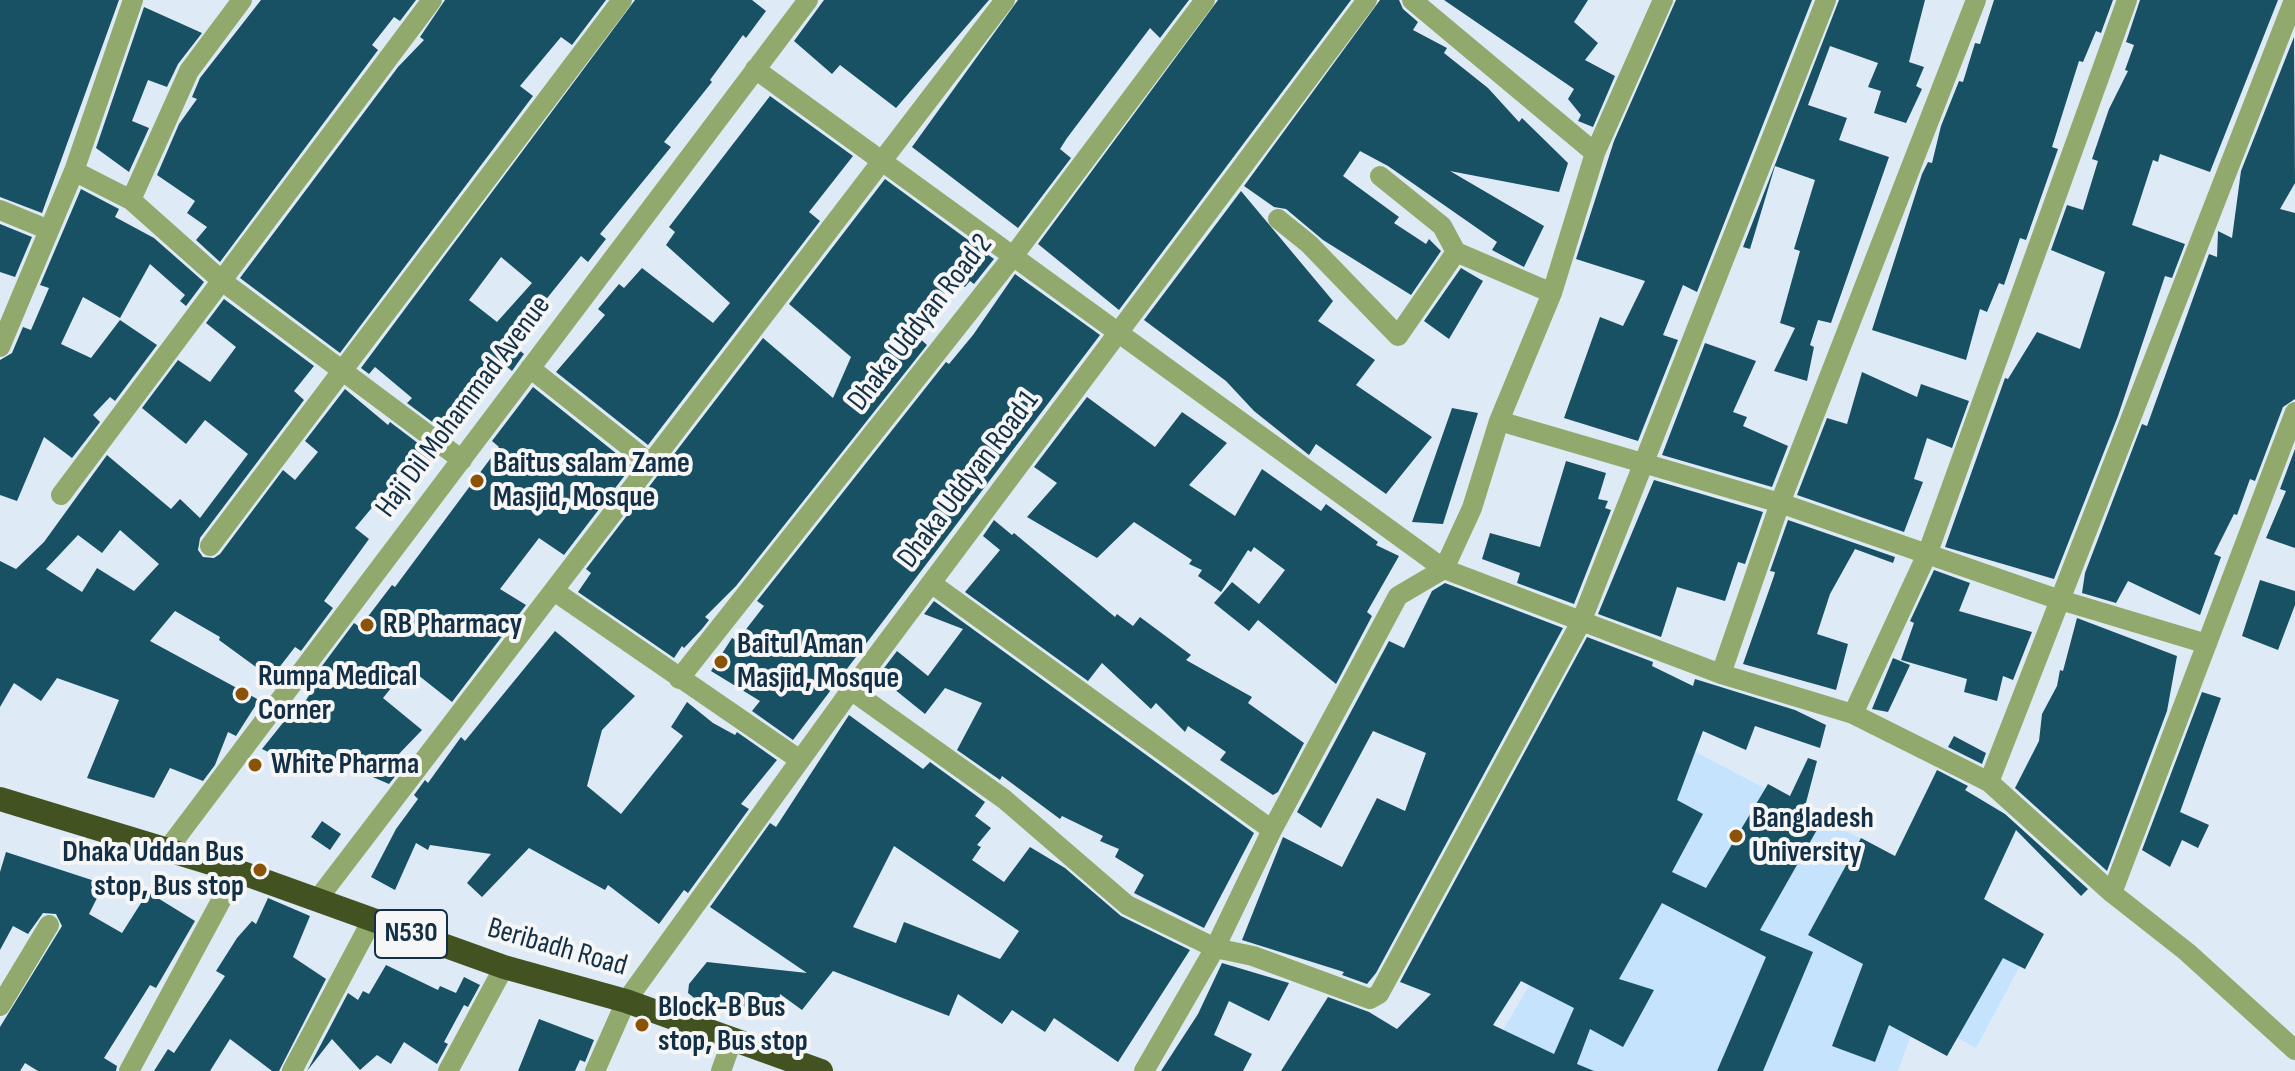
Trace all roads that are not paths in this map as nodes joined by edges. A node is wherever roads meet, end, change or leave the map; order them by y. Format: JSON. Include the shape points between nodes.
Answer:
{"nodes":[{"id":1,"x":133,"y":0,"type":"edge"},
{"id":2,"x":242,"y":0,"type":"edge"},
{"id":3,"x":432,"y":0,"type":"edge"},
{"id":4,"x":622,"y":0,"type":"edge"},
{"id":5,"x":808,"y":0,"type":"edge"},
{"id":6,"x":1005,"y":0,"type":"edge"},
{"id":7,"x":1205,"y":0,"type":"edge"},
{"id":8,"x":1367,"y":0,"type":"edge"},
{"id":9,"x":1412,"y":0,"type":"edge"},
{"id":10,"x":1663,"y":0,"type":"edge"},
{"id":11,"x":1826,"y":0,"type":"edge"},
{"id":12,"x":1976,"y":0,"type":"edge"},
{"id":13,"x":2127,"y":0,"type":"edge"},
{"id":14,"x":2294,"y":0,"type":"edge"},
{"id":15,"x":755,"y":69,"type":"junction"},
{"id":16,"x":1595,"y":153,"type":"junction"},
{"id":17,"x":883,"y":161,"type":"junction"},
{"id":18,"x":74,"y":171,"type":"junction"},
{"id":19,"x":1380,"y":176,"type":"dead end"},
{"id":20,"x":131,"y":200,"type":"junction"},
{"id":21,"x":0,"y":210,"type":"edge"},
{"id":22,"x":1278,"y":219,"type":"dead end"},
{"id":23,"x":49,"y":230,"type":"junction"},
{"id":24,"x":1456,"y":252,"type":"junction"},
{"id":25,"x":1014,"y":255,"type":"junction"},
{"id":26,"x":222,"y":281,"type":"junction"},
{"id":27,"x":1552,"y":293,"type":"junction"},
{"id":28,"x":1116,"y":333,"type":"junction"},
{"id":29,"x":0,"y":347,"type":"edge"},
{"id":30,"x":530,"y":368,"type":"junction"},
{"id":31,"x":342,"y":371,"type":"junction"},
{"id":32,"x":2295,"y":412,"type":"edge"},
{"id":33,"x":1499,"y":421,"type":"junction"},
{"id":34,"x":462,"y":460,"type":"junction"},
{"id":35,"x":651,"y":464,"type":"junction"},
{"id":36,"x":1643,"y":464,"type":"junction"},
{"id":37,"x":61,"y":495,"type":"dead end"},
{"id":38,"x":1780,"y":503,"type":"junction"},
{"id":39,"x":210,"y":546,"type":"dead end"},
{"id":40,"x":1928,"y":552,"type":"junction"},
{"id":41,"x":1444,"y":569,"type":"junction"},
{"id":42,"x":931,"y":583,"type":"junction"},
{"id":43,"x":554,"y":591,"type":"junction"},
{"id":44,"x":2057,"y":599,"type":"junction"},
{"id":45,"x":1581,"y":622,"type":"junction"},
{"id":46,"x":2207,"y":644,"type":"junction"},
{"id":47,"x":1721,"y":674,"type":"junction"},
{"id":48,"x":679,"y":679,"type":"junction"},
{"id":49,"x":851,"y":690,"type":"junction"},
{"id":50,"x":1853,"y":714,"type":"junction"},
{"id":51,"x":800,"y":760,"type":"junction"},
{"id":52,"x":1989,"y":782,"type":"junction"},
{"id":53,"x":0,"y":799,"type":"edge"},
{"id":54,"x":1272,"y":830,"type":"junction"},
{"id":55,"x":167,"y":850,"type":"junction"},
{"id":56,"x":237,"y":871,"type":"junction"},
{"id":57,"x":2112,"y":893,"type":"junction"},
{"id":58,"x":317,"y":900,"type":"junction"},
{"id":59,"x":372,"y":920,"type":"junction"},
{"id":60,"x":49,"y":925,"type":"dead end"},
{"id":61,"x":1215,"y":948,"type":"junction"},
{"id":62,"x":504,"y":967,"type":"junction"},
{"id":63,"x":626,"y":1001,"type":"junction"},
{"id":64,"x":0,"y":1006,"type":"edge"},
{"id":65,"x":733,"y":1038,"type":"junction"},
{"id":66,"x":2295,"y":1050,"type":"edge"},
{"id":67,"x":129,"y":1071,"type":"edge"},
{"id":68,"x":292,"y":1071,"type":"edge"},
{"id":69,"x":448,"y":1071,"type":"edge"},
{"id":70,"x":595,"y":1071,"type":"edge"},
{"id":71,"x":721,"y":1071,"type":"edge"},
{"id":72,"x":821,"y":1071,"type":"edge"},
{"id":73,"x":1144,"y":1071,"type":"edge"}],
"edges":[{"from":1,"to":18,"type":"street"},
{"from":2,"to":20,"type":"street","via":[[189,71]]},
{"from":3,"to":26,"type":"street"},
{"from":4,"to":31,"type":"street"},
{"from":5,"to":15,"type":"street","name":"Haji Dil Mohammad Avenue"},
{"from":6,"to":17,"type":"street"},
{"from":7,"to":25,"type":"street","name":"Dhaka Uddyan Road 2"},
{"from":8,"to":28,"type":"street","name":"Dhaka Uddyan Road 1"},
{"from":9,"to":16,"type":"street"},
{"from":10,"to":16,"type":"street"},
{"from":11,"to":36,"type":"street"},
{"from":12,"to":38,"type":"street"},
{"from":13,"to":40,"type":"street"},
{"from":14,"to":44,"type":"street"},
{"from":15,"to":17,"type":"street"},
{"from":15,"to":30,"type":"street","name":"Haji Dil Mohammad Avenue"},
{"from":16,"to":27,"type":"street"},
{"from":17,"to":25,"type":"street"},
{"from":17,"to":35,"type":"street"},
{"from":18,"to":20,"type":"street"},
{"from":18,"to":23,"type":"street"},
{"from":19,"to":24,"type":"street","via":[[1442,226]]},
{"from":20,"to":26,"type":"street"},
{"from":21,"to":23,"type":"street"},
{"from":22,"to":24,"type":"street","via":[[1398,336]]},
{"from":23,"to":29,"type":"street"},
{"from":24,"to":27,"type":"street"},
{"from":25,"to":28,"type":"street"},
{"from":25,"to":48,"type":"street","name":"Dhaka Uddyan Road 2"},
{"from":26,"to":31,"type":"street"},
{"from":26,"to":37,"type":"street"},
{"from":27,"to":33,"type":"street"},
{"from":28,"to":41,"type":"street"},
{"from":28,"to":42,"type":"street","name":"Dhaka Uddyan Road 1"},
{"from":30,"to":34,"type":"street","name":"Haji Dil Mohammad Avenue"},
{"from":30,"to":35,"type":"street"},
{"from":31,"to":34,"type":"street"},
{"from":31,"to":39,"type":"street"},
{"from":32,"to":46,"type":"street"},
{"from":33,"to":36,"type":"street"},
{"from":33,"to":41,"type":"street","via":[[1472,508]]},
{"from":34,"to":55,"type":"street","name":"Haji Dil Mohammad Avenue"},
{"from":35,"to":43,"type":"street"},
{"from":36,"to":38,"type":"street"},
{"from":36,"to":45,"type":"street"},
{"from":38,"to":40,"type":"street"},
{"from":38,"to":47,"type":"street"},
{"from":40,"to":44,"type":"street"},
{"from":40,"to":50,"type":"street"},
{"from":41,"to":45,"type":"street"},
{"from":41,"to":54,"type":"street","via":[[1398,596]]},
{"from":42,"to":49,"type":"street","name":"Dhaka Uddyan Road 1"},
{"from":42,"to":54,"type":"street"},
{"from":43,"to":48,"type":"street"},
{"from":43,"to":58,"type":"street"},
{"from":44,"to":46,"type":"street"},
{"from":44,"to":52,"type":"street"},
{"from":45,"to":47,"type":"street"},
{"from":45,"to":61,"type":"street","via":[[1379,994],[1370,999],[1253,956]]},
{"from":46,"to":57,"type":"street"},
{"from":47,"to":50,"type":"street"},
{"from":48,"to":51,"type":"street"},
{"from":49,"to":51,"type":"street","name":"Dhaka Uddyan Road 1"},
{"from":49,"to":61,"type":"street","via":[[1004,799],[1127,905]]},
{"from":50,"to":52,"type":"street"},
{"from":51,"to":63,"type":"street","name":"Dhaka Uddyan Road 1"},
{"from":52,"to":57,"type":"street"},
{"from":53,"to":55,"type":"highway","name":"Beribadh Road","number":"N530"},
{"from":54,"to":61,"type":"street"},
{"from":55,"to":56,"type":"highway","name":"Beribadh Road","number":"N530"},
{"from":56,"to":58,"type":"highway","name":"Beribadh Road","number":"N530"},
{"from":56,"to":67,"type":"street"},
{"from":57,"to":66,"type":"street","via":[[2187,952]]},
{"from":58,"to":59,"type":"highway","name":"Beribadh Road","number":"N530"},
{"from":59,"to":62,"type":"highway","name":"Beribadh Road","number":"N530"},
{"from":59,"to":68,"type":"street"},
{"from":60,"to":64,"type":"street"},
{"from":61,"to":73,"type":"street"},
{"from":62,"to":63,"type":"highway","name":"Beribadh Road","number":"N530"},
{"from":62,"to":69,"type":"street"},
{"from":63,"to":65,"type":"highway","name":"Beribadh Road","number":"N530"},
{"from":63,"to":70,"type":"street","name":"Dhaka Uddyan Road 1"},
{"from":65,"to":71,"type":"street"},
{"from":65,"to":72,"type":"highway","name":"Beribadh Road","number":"N530"}]}
